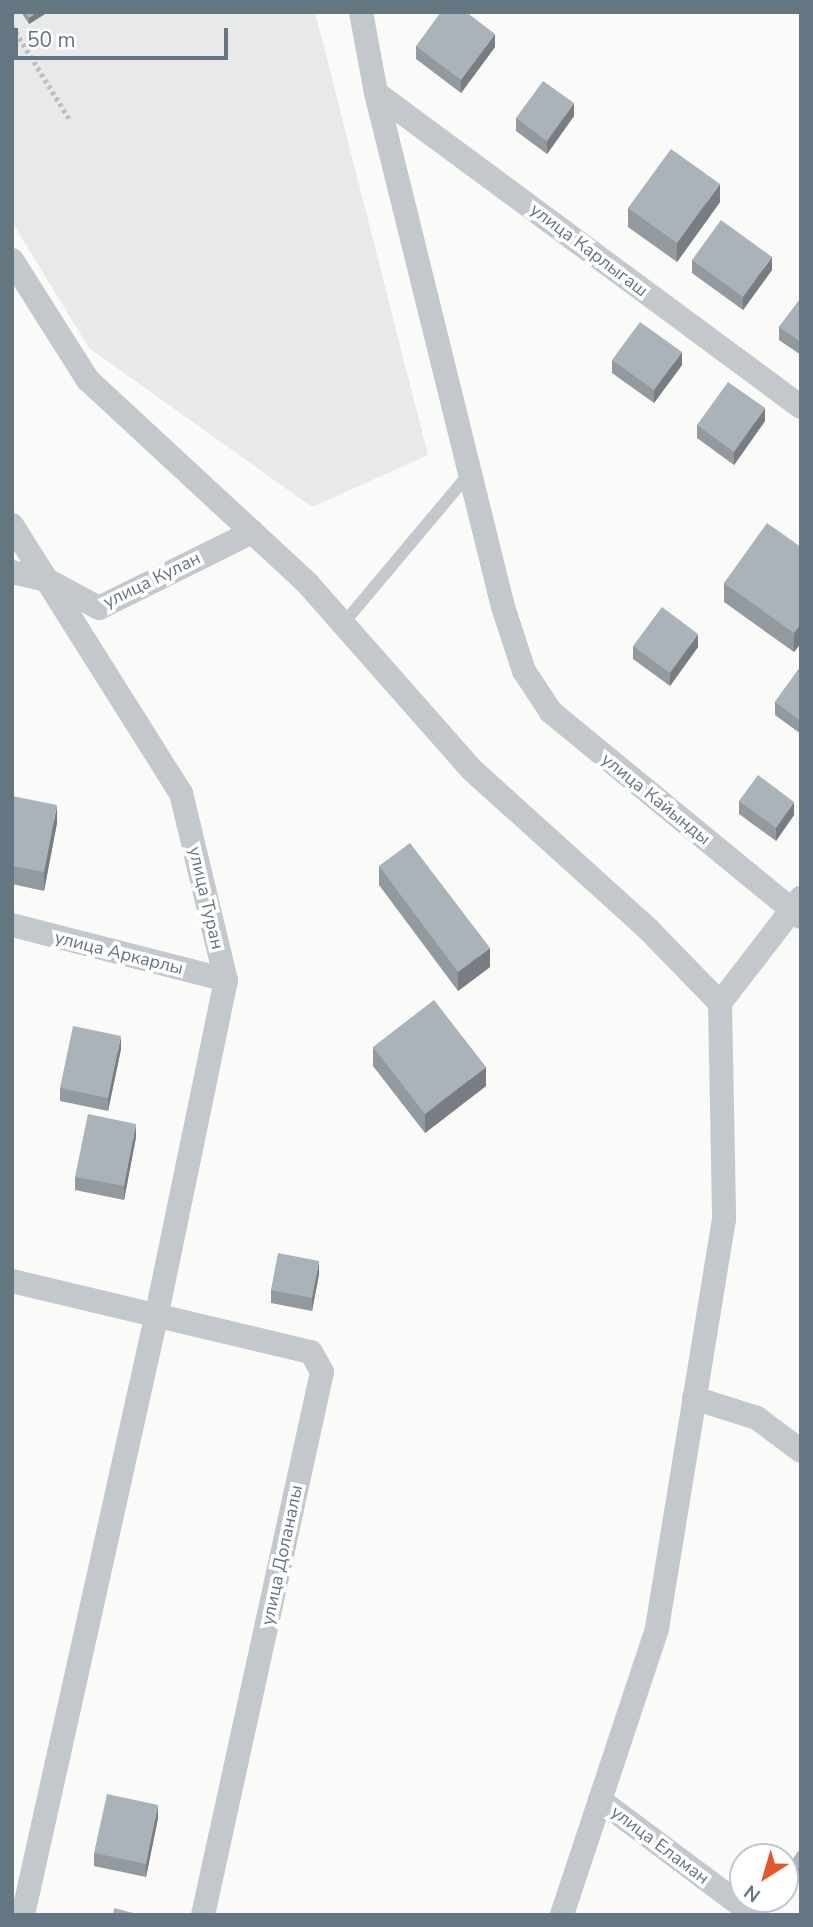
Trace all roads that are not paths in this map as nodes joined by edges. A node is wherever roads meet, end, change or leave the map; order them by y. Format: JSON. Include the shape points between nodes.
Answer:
{"nodes":[{"id":1,"x":361,"y":12,"type":"edge"},
{"id":2,"x":376,"y":93,"type":"junction"},
{"id":3,"x":12,"y":260,"type":"edge"},
{"id":4,"x":801,"y":407,"type":"edge"},
{"id":5,"x":470,"y":473,"type":"junction"},
{"id":6,"x":12,"y":525,"type":"edge"},
{"id":7,"x":252,"y":531,"type":"junction"},
{"id":8,"x":12,"y":572,"type":"edge"},
{"id":9,"x":47,"y":580,"type":"junction"},
{"id":10,"x":343,"y":624,"type":"junction"},
{"id":11,"x":798,"y":909,"type":"edge"},
{"id":12,"x":12,"y":925,"type":"edge"},
{"id":13,"x":226,"y":980,"type":"junction"},
{"id":14,"x":720,"y":1003,"type":"junction"},
{"id":15,"x":12,"y":1282,"type":"edge"},
{"id":16,"x":158,"y":1314,"type":"junction"},
{"id":17,"x":694,"y":1398,"type":"junction"},
{"id":18,"x":801,"y":1451,"type":"edge"},
{"id":19,"x":600,"y":1800,"type":"junction"},
{"id":20,"x":23,"y":1915,"type":"edge"},
{"id":21,"x":203,"y":1915,"type":"edge"},
{"id":22,"x":562,"y":1915,"type":"edge"},
{"id":23,"x":754,"y":1915,"type":"edge"}],
"edges":[{"from":1,"to":2,"type":"street","name":"улица Кайынды"},
{"from":2,"to":4,"type":"street","name":"улица Карлыгаш"},
{"from":2,"to":5,"type":"street","name":"улица Кайынды"},
{"from":3,"to":7,"type":"street","via":[[88,380]]},
{"from":5,"to":10,"type":"lane"},
{"from":5,"to":11,"type":"street","name":"улица Кайынды","via":[[524,671],[551,712]]},
{"from":6,"to":9,"type":"street","name":"улица Туран"},
{"from":7,"to":9,"type":"street","name":"улица Кулан","via":[[99,608]]},
{"from":7,"to":10,"type":"street"},
{"from":8,"to":9,"type":"street","name":"улица Кулан"},
{"from":9,"to":13,"type":"street","name":"улица Туран","via":[[181,793]]},
{"from":10,"to":14,"type":"street","via":[[471,769],[649,930]]},
{"from":11,"to":14,"type":"street"},
{"from":12,"to":13,"type":"street","name":"улица Аркарлы"},
{"from":13,"to":16,"type":"street","name":"улица Туран"},
{"from":14,"to":17,"type":"street","via":[[724,1219]]},
{"from":15,"to":16,"type":"street","name":"улица Доланалы"},
{"from":16,"to":20,"type":"street","name":"улица Туран"},
{"from":16,"to":21,"type":"street","name":"улица Доланалы","via":[[312,1352],[322,1372]]},
{"from":17,"to":18,"type":"street","via":[[757,1418]]},
{"from":17,"to":19,"type":"street","via":[[657,1629]]},
{"from":19,"to":22,"type":"street"},
{"from":19,"to":23,"type":"street","name":"улица Еламан"}]}
